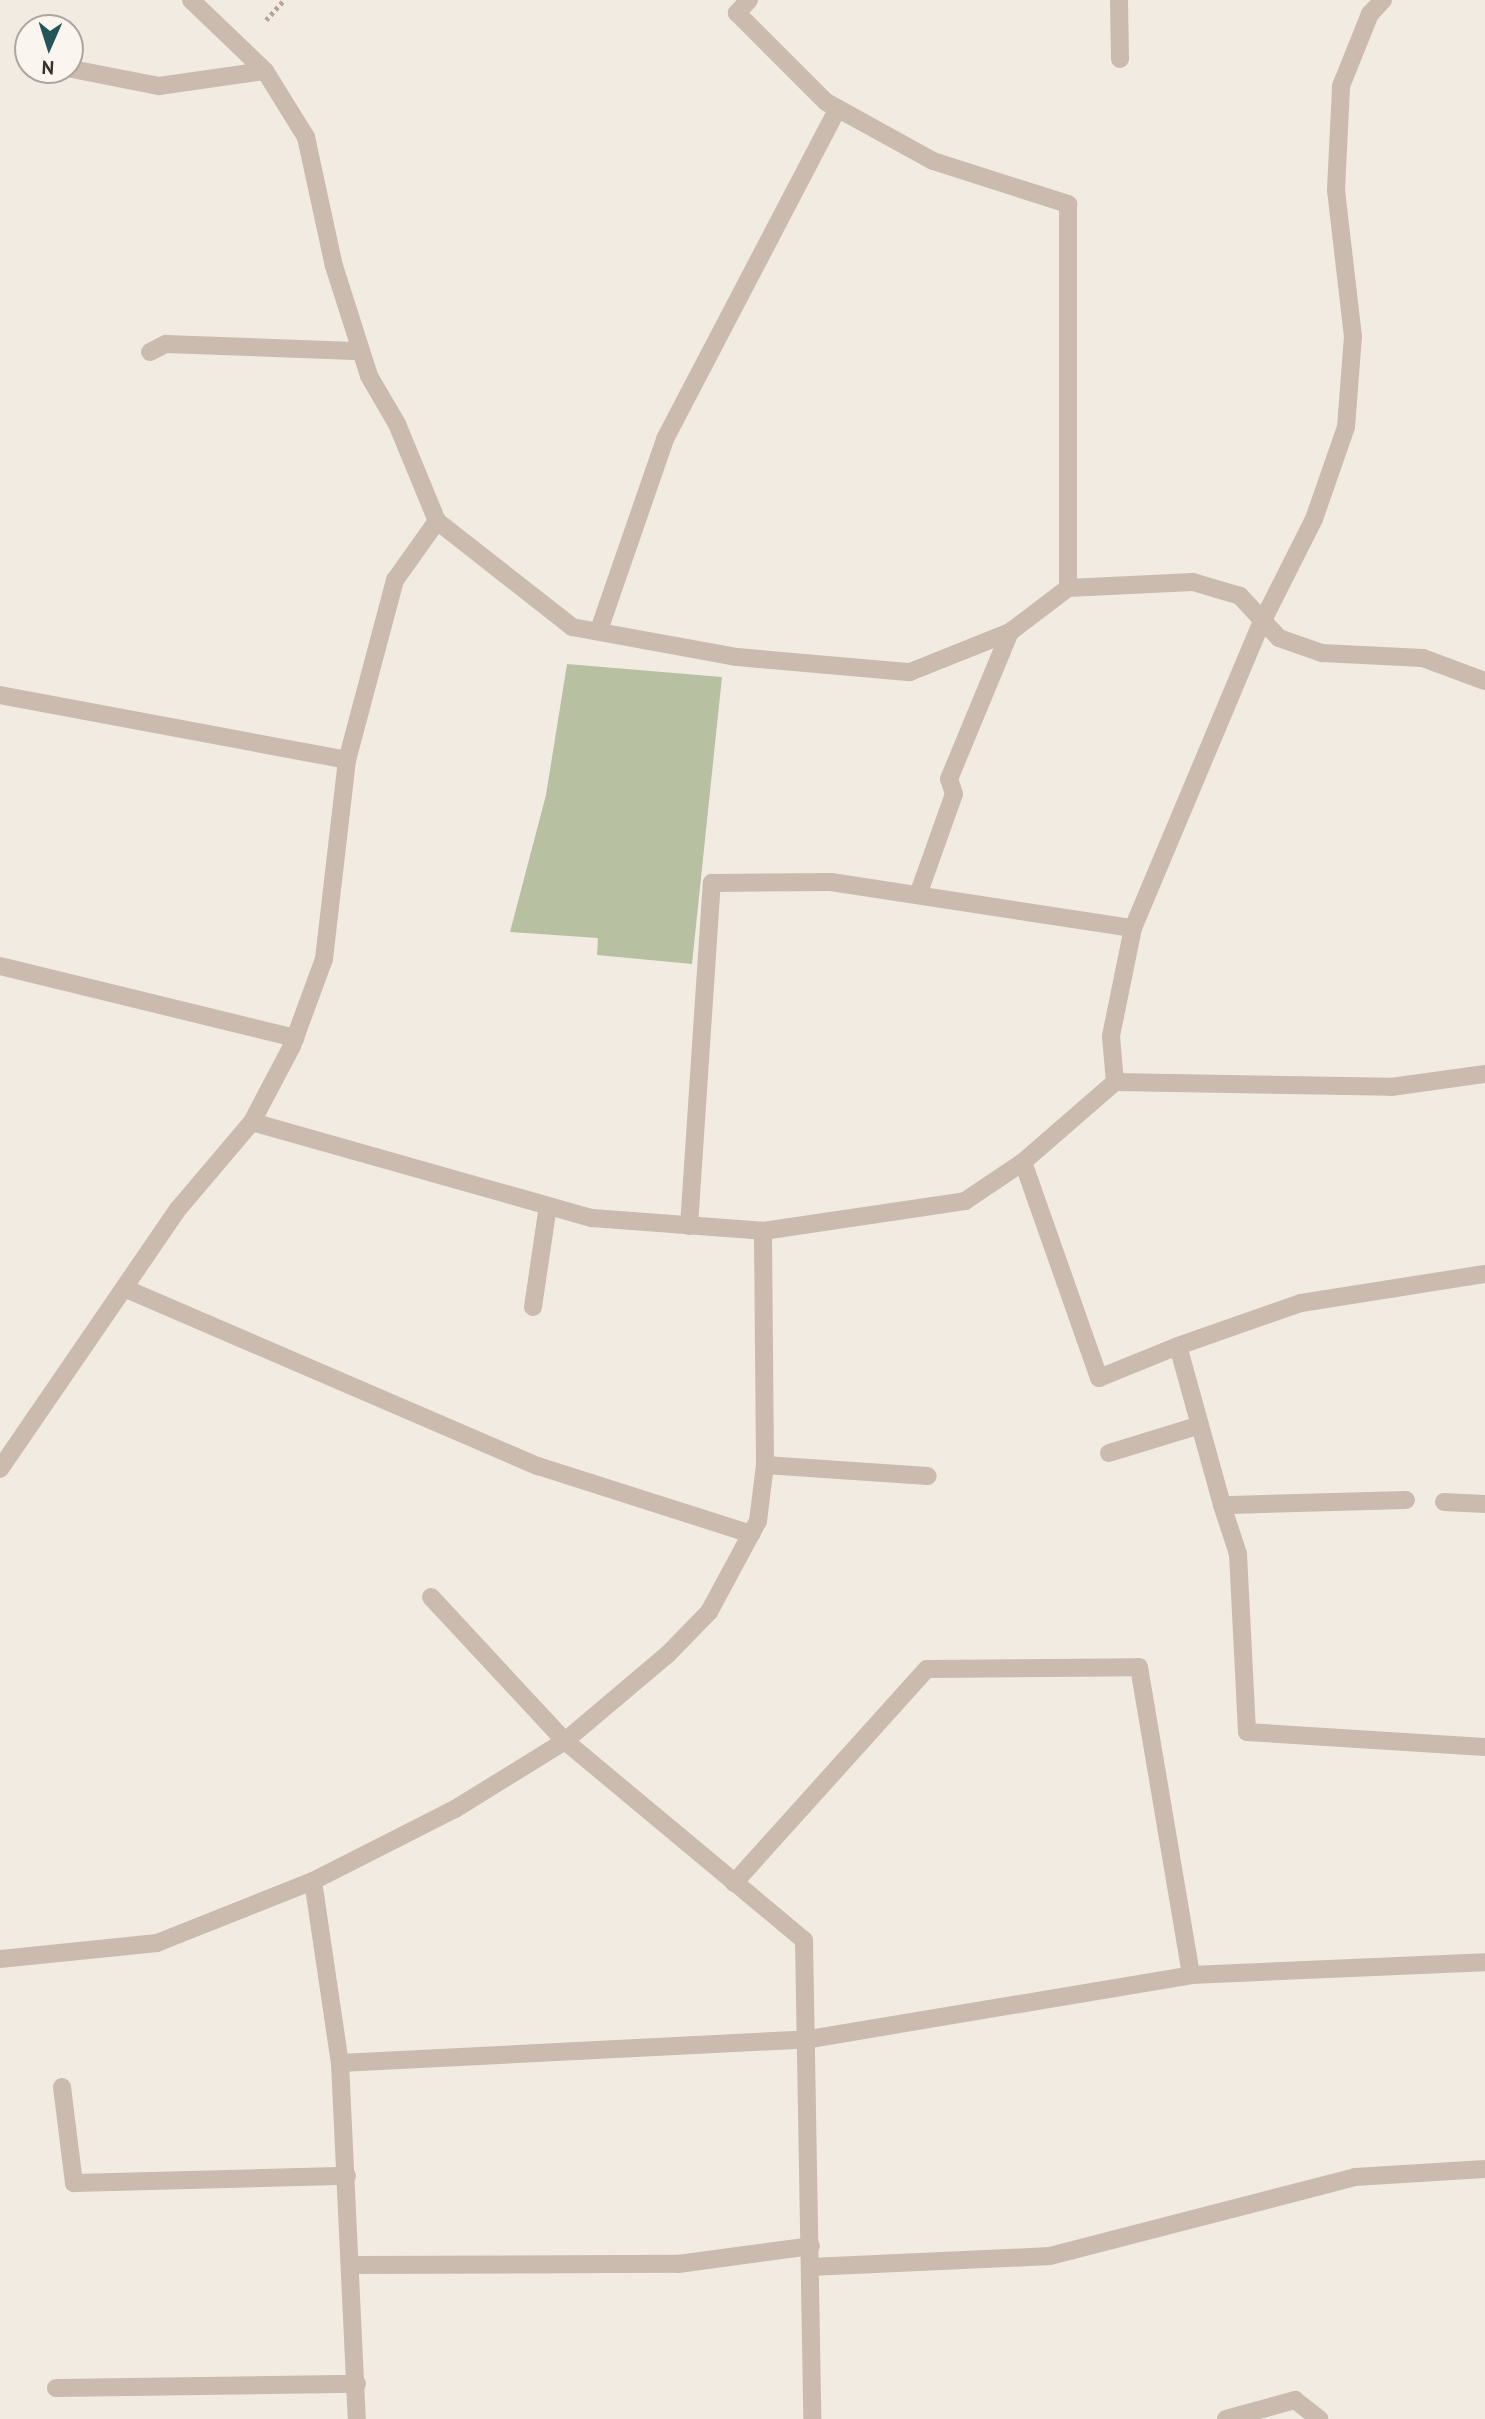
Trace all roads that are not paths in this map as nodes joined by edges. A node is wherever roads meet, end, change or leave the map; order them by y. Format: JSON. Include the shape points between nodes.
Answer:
{"nodes":[{"id":1,"x":191,"y":0,"type":"edge"},
{"id":2,"x":749,"y":0,"type":"edge"},
{"id":3,"x":1119,"y":0,"type":"edge"},
{"id":4,"x":1383,"y":0,"type":"edge"},
{"id":5,"x":1120,"y":60,"type":"dead end"},
{"id":6,"x":84,"y":71,"type":"edge"},
{"id":7,"x":265,"y":71,"type":"junction"},
{"id":8,"x":838,"y":108,"type":"junction"},
{"id":9,"x":361,"y":351,"type":"junction"},
{"id":10,"x":150,"y":352,"type":"dead end"},
{"id":11,"x":437,"y":521,"type":"junction"},
{"id":12,"x":1068,"y":589,"type":"junction"},
{"id":13,"x":1261,"y":624,"type":"junction"},
{"id":14,"x":599,"y":630,"type":"junction"},
{"id":15,"x":1010,"y":632,"type":"junction"},
{"id":16,"x":1485,"y":681,"type":"edge"},
{"id":17,"x":0,"y":695,"type":"edge"},
{"id":18,"x":347,"y":760,"type":"junction"},
{"id":19,"x":918,"y":895,"type":"junction"},
{"id":20,"x":1133,"y":928,"type":"junction"},
{"id":21,"x":0,"y":967,"type":"edge"},
{"id":22,"x":295,"y":1038,"type":"junction"},
{"id":23,"x":1485,"y":1074,"type":"edge"},
{"id":24,"x":1115,"y":1082,"type":"junction"},
{"id":25,"x":252,"y":1122,"type":"junction"},
{"id":26,"x":1023,"y":1162,"type":"junction"},
{"id":27,"x":548,"y":1206,"type":"junction"},
{"id":28,"x":689,"y":1226,"type":"junction"},
{"id":29,"x":763,"y":1231,"type":"junction"},
{"id":30,"x":1485,"y":1274,"type":"edge"},
{"id":31,"x":124,"y":1288,"type":"junction"},
{"id":32,"x":533,"y":1307,"type":"dead end"},
{"id":33,"x":1178,"y":1346,"type":"junction"},
{"id":34,"x":1200,"y":1425,"type":"junction"},
{"id":35,"x":1109,"y":1453,"type":"dead end"},
{"id":36,"x":765,"y":1465,"type":"junction"},
{"id":37,"x":0,"y":1469,"type":"edge"},
{"id":38,"x":928,"y":1476,"type":"dead end"},
{"id":39,"x":1406,"y":1500,"type":"dead end"},
{"id":40,"x":1444,"y":1502,"type":"dead end"},
{"id":41,"x":1485,"y":1504,"type":"edge"},
{"id":42,"x":1222,"y":1505,"type":"junction"},
{"id":43,"x":751,"y":1534,"type":"junction"},
{"id":44,"x":431,"y":1597,"type":"dead end"},
{"id":45,"x":565,"y":1741,"type":"junction"},
{"id":46,"x":1485,"y":1747,"type":"edge"},
{"id":47,"x":313,"y":1881,"type":"junction"},
{"id":48,"x":734,"y":1883,"type":"junction"},
{"id":49,"x":0,"y":1959,"type":"edge"},
{"id":50,"x":1485,"y":1962,"type":"edge"},
{"id":51,"x":1191,"y":1975,"type":"junction"},
{"id":52,"x":810,"y":2039,"type":"junction"},
{"id":53,"x":340,"y":2063,"type":"junction"},
{"id":54,"x":62,"y":2087,"type":"dead end"},
{"id":55,"x":1485,"y":2169,"type":"edge"},
{"id":56,"x":347,"y":2176,"type":"junction"},
{"id":57,"x":811,"y":2246,"type":"junction"},
{"id":58,"x":354,"y":2265,"type":"junction"},
{"id":59,"x":810,"y":2267,"type":"junction"},
{"id":60,"x":357,"y":2384,"type":"junction"},
{"id":61,"x":56,"y":2388,"type":"dead end"},
{"id":62,"x":357,"y":2419,"type":"edge"},
{"id":63,"x":812,"y":2419,"type":"edge"},
{"id":64,"x":1226,"y":2419,"type":"edge"},
{"id":65,"x":1319,"y":2419,"type":"edge"}],
"edges":[{"from":1,"to":7,"type":"street","via":[[243,45]]},
{"from":2,"to":8,"type":"street","via":[[737,13]]},
{"from":3,"to":5,"type":"street"},
{"from":4,"to":13,"type":"street","via":[[1370,14],[1341,86],[1336,190],[1353,337],[1346,427],[1314,519]]},
{"from":6,"to":7,"type":"street","via":[[159,86]]},
{"from":7,"to":9,"type":"street","via":[[306,137],[334,266]]},
{"from":8,"to":12,"type":"street","via":[[933,161],[1068,204]]},
{"from":8,"to":14,"type":"street","via":[[665,439]]},
{"from":9,"to":10,"type":"street","via":[[166,344]]},
{"from":9,"to":11,"type":"street"},
{"from":11,"to":14,"type":"street","via":[[572,626]]},
{"from":11,"to":18,"type":"street","via":[[395,580]]},
{"from":12,"to":13,"type":"street","via":[[1194,582],[1240,596]]},
{"from":12,"to":15,"type":"street"},
{"from":13,"to":16,"type":"street","via":[[1322,653],[1423,658]]},
{"from":13,"to":20,"type":"street"},
{"from":14,"to":15,"type":"street","via":[[737,657],[910,672]]},
{"from":15,"to":19,"type":"street","via":[[949,779],[954,794]]},
{"from":17,"to":18,"type":"street"},
{"from":18,"to":22,"type":"street","via":[[324,959]]},
{"from":19,"to":20,"type":"street"},
{"from":19,"to":28,"type":"street","via":[[831,882],[712,883]]},
{"from":20,"to":24,"type":"street","via":[[1111,1036]]},
{"from":21,"to":22,"type":"street"},
{"from":22,"to":25,"type":"street"},
{"from":23,"to":24,"type":"street","via":[[1391,1087]]},
{"from":24,"to":26,"type":"street"},
{"from":25,"to":27,"type":"street"},
{"from":25,"to":31,"type":"street","via":[[179,1208]]},
{"from":26,"to":29,"type":"street","via":[[965,1201]]},
{"from":26,"to":33,"type":"street","via":[[1099,1378]]},
{"from":27,"to":28,"type":"street","via":[[592,1218]]},
{"from":27,"to":32,"type":"street"},
{"from":28,"to":29,"type":"street"},
{"from":29,"to":36,"type":"street"},
{"from":30,"to":33,"type":"street","via":[[1301,1303]]},
{"from":31,"to":37,"type":"street"},
{"from":31,"to":43,"type":"street","via":[[538,1466]]},
{"from":33,"to":34,"type":"street"},
{"from":34,"to":35,"type":"street"},
{"from":34,"to":42,"type":"street"},
{"from":36,"to":38,"type":"street"},
{"from":36,"to":43,"type":"street"},
{"from":39,"to":42,"type":"street"},
{"from":40,"to":41,"type":"street"},
{"from":42,"to":46,"type":"street","via":[[1238,1554],[1247,1732]]},
{"from":43,"to":45,"type":"street","via":[[709,1612]]},
{"from":44,"to":45,"type":"street"},
{"from":45,"to":47,"type":"street","via":[[455,1809]]},
{"from":45,"to":48,"type":"street"},
{"from":47,"to":49,"type":"street","via":[[157,1943]]},
{"from":47,"to":53,"type":"street"},
{"from":48,"to":51,"type":"street","via":[[927,1669],[1139,1667]]},
{"from":48,"to":52,"type":"street","via":[[804,1940]]},
{"from":50,"to":51,"type":"street"},
{"from":51,"to":52,"type":"street"},
{"from":52,"to":53,"type":"street"},
{"from":52,"to":57,"type":"street"},
{"from":53,"to":56,"type":"street"},
{"from":54,"to":56,"type":"street","via":[[74,2183]]},
{"from":55,"to":59,"type":"street","via":[[1354,2177],[1049,2256]]},
{"from":56,"to":58,"type":"street"},
{"from":57,"to":58,"type":"street","via":[[678,2264]]},
{"from":57,"to":59,"type":"street"},
{"from":58,"to":60,"type":"street"},
{"from":59,"to":63,"type":"street"},
{"from":60,"to":61,"type":"street"},
{"from":60,"to":62,"type":"street"},
{"from":64,"to":65,"type":"street","via":[[1295,2400]]}]}
